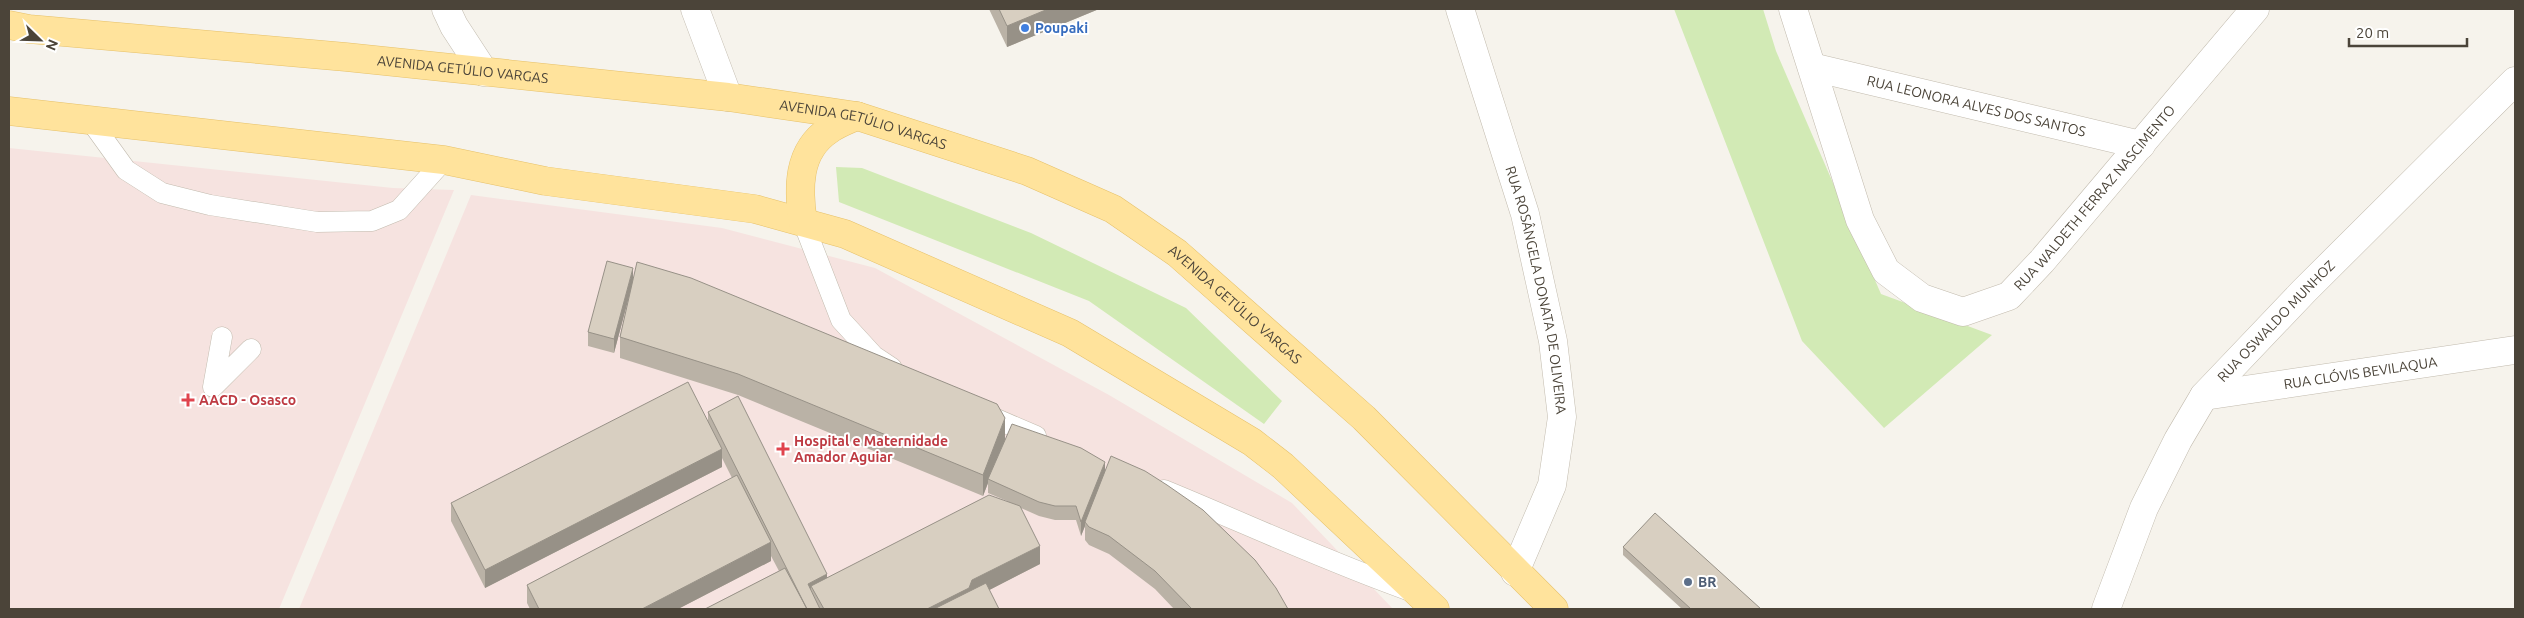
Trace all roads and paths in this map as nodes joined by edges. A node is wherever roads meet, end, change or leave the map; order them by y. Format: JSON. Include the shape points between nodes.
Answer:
{"nodes":[{"id":1,"x":446,"y":9,"type":"edge"},
{"id":2,"x":695,"y":9,"type":"edge"},
{"id":3,"x":1460,"y":9,"type":"edge"},
{"id":4,"x":1793,"y":9,"type":"edge"},
{"id":5,"x":2255,"y":9,"type":"edge"},
{"id":6,"x":9,"y":25,"type":"edge"},
{"id":7,"x":1812,"y":66,"type":"junction"},
{"id":8,"x":484,"y":72,"type":"junction"},
{"id":9,"x":2515,"y":81,"type":"edge"},
{"id":10,"x":728,"y":97,"type":"junction"},
{"id":11,"x":9,"y":111,"type":"edge"},
{"id":12,"x":857,"y":116,"type":"junction"},
{"id":13,"x":90,"y":120,"type":"junction"},
{"id":14,"x":2141,"y":145,"type":"junction"},
{"id":15,"x":444,"y":160,"type":"junction"},
{"id":16,"x":803,"y":222,"type":"junction"},
{"id":17,"x":222,"y":337,"type":"dead end"},
{"id":18,"x":250,"y":349,"type":"dead end"},
{"id":19,"x":2515,"y":350,"type":"edge"},
{"id":20,"x":910,"y":379,"type":"edge"},
{"id":21,"x":2204,"y":396,"type":"junction"},
{"id":22,"x":966,"y":406,"type":"edge"},
{"id":23,"x":1052,"y":443,"type":"edge"},
{"id":24,"x":1148,"y":484,"type":"edge"},
{"id":25,"x":1515,"y":572,"type":"junction"},
{"id":26,"x":1428,"y":602,"type":"edge"},
{"id":27,"x":1554,"y":609,"type":"edge"},
{"id":28,"x":2106,"y":609,"type":"edge"}],
"edges":[{"from":1,"to":8,"type":"street"},
{"from":2,"to":10,"type":"street"},
{"from":3,"to":25,"type":"street","name":"RUA ROSÂNGELA DONATA DE OLIVEIRA","via":[[1525,214],[1553,341],[1562,417],[1552,485]]},
{"from":4,"to":7,"type":"street","name":"RUA WALDETH FERRAZ NASCIMENTO"},
{"from":5,"to":14,"type":"street","name":"RUA WALDETH FERRAZ NASCIMENTO"},
{"from":6,"to":8,"type":"main road","name":"AVENIDA GETÚLIO VARGAS"},
{"from":7,"to":14,"type":"street","name":"RUA LEONORA ALVES DOS SANTOS"},
{"from":7,"to":14,"type":"street","name":"RUA WALDETH FERRAZ NASCIMENTO","via":[[1860,220],[1886,271],[1922,298],[1963,312],[2009,296]]},
{"from":8,"to":10,"type":"main road","name":"AVENIDA GETÚLIO VARGAS"},
{"from":9,"to":21,"type":"street","name":"RUA OSWALDO MUNHOZ","via":[[2304,291]]},
{"from":10,"to":12,"type":"main road","name":"AVENIDA GETÚLIO VARGAS"},
{"from":11,"to":13,"type":"main road"},
{"from":12,"to":16,"type":"main road","via":[[828,130],[813,145],[802,168],[798,194]]},
{"from":12,"to":25,"type":"main road","name":"AVENIDA GETÚLIO VARGAS","via":[[1027,171],[1113,209],[1177,253],[1364,418]]},
{"from":13,"to":15,"type":"main road"},
{"from":13,"to":15,"type":"lane","via":[[126,170],[162,193],[210,205],[317,222],[372,221],[399,210]]},
{"from":15,"to":16,"type":"main road","via":[[545,181],[755,209]]},
{"from":16,"to":20,"type":"lane","via":[[841,320],[874,356]]},
{"from":16,"to":26,"type":"main road","via":[[845,234],[1070,333],[1198,409],[1252,442],[1283,466]]},
{"from":17,"to":18,"type":"lane","via":[[214,387]]},
{"from":19,"to":21,"type":"street","name":"RUA CLÓVIS BEVILAQUA"},
{"from":21,"to":28,"type":"street","name":"RUA OSWALDO MUNHOZ","via":[[2144,508]]},
{"from":22,"to":23,"type":"lane"},
{"from":24,"to":26,"type":"lane"},
{"from":25,"to":27,"type":"main road","name":"AVENIDA GETÚLIO VARGAS"}]}
